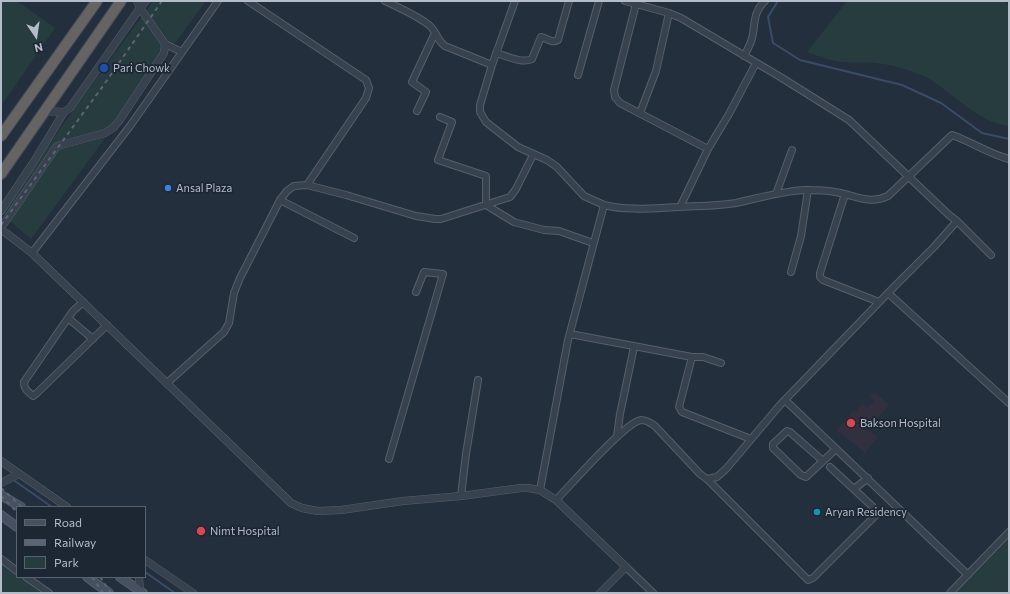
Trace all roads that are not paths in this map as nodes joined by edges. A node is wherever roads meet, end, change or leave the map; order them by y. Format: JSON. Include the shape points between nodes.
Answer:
{"nodes":[{"id":1,"x":97,"y":1,"type":"edge"},
{"id":2,"x":121,"y":1,"type":"edge"},
{"id":3,"x":137,"y":1,"type":"edge"},
{"id":4,"x":146,"y":1,"type":"edge"},
{"id":5,"x":218,"y":1,"type":"edge"},
{"id":6,"x":248,"y":1,"type":"edge"},
{"id":7,"x":385,"y":1,"type":"edge"},
{"id":8,"x":515,"y":1,"type":"edge"},
{"id":9,"x":569,"y":1,"type":"edge"},
{"id":10,"x":599,"y":1,"type":"edge"},
{"id":11,"x":625,"y":1,"type":"edge"},
{"id":12,"x":765,"y":1,"type":"edge"},
{"id":13,"x":636,"y":4,"type":"junction"},
{"id":14,"x":140,"y":8,"type":"junction"},
{"id":15,"x":669,"y":13,"type":"junction"},
{"id":16,"x":435,"y":34,"type":"junction"},
{"id":17,"x":165,"y":44,"type":"junction"},
{"id":18,"x":182,"y":52,"type":"junction"},
{"id":19,"x":496,"y":53,"type":"junction"},
{"id":20,"x":744,"y":56,"type":"junction"},
{"id":21,"x":756,"y":62,"type":"junction"},
{"id":22,"x":492,"y":65,"type":"junction"},
{"id":23,"x":578,"y":75,"type":"dead end"},
{"id":24,"x":45,"y":111,"type":"junction"},
{"id":25,"x":417,"y":111,"type":"dead end"},
{"id":26,"x":64,"y":112,"type":"junction"},
{"id":27,"x":640,"y":113,"type":"junction"},
{"id":28,"x":440,"y":117,"type":"dead end"},
{"id":29,"x":114,"y":127,"type":"junction"},
{"id":30,"x":123,"y":134,"type":"junction"},
{"id":31,"x":1,"y":136,"type":"edge"},
{"id":32,"x":708,"y":149,"type":"junction"},
{"id":33,"x":792,"y":150,"type":"dead end"},
{"id":34,"x":534,"y":155,"type":"junction"},
{"id":35,"x":1009,"y":159,"type":"edge"},
{"id":36,"x":1,"y":174,"type":"edge"},
{"id":37,"x":909,"y":177,"type":"junction"},
{"id":38,"x":307,"y":185,"type":"junction"},
{"id":39,"x":808,"y":190,"type":"junction"},
{"id":40,"x":776,"y":194,"type":"junction"},
{"id":41,"x":845,"y":194,"type":"junction"},
{"id":42,"x":280,"y":200,"type":"junction"},
{"id":43,"x":486,"y":205,"type":"junction"},
{"id":44,"x":604,"y":205,"type":"junction"},
{"id":45,"x":680,"y":207,"type":"junction"},
{"id":46,"x":1,"y":211,"type":"edge"},
{"id":47,"x":958,"y":221,"type":"junction"},
{"id":48,"x":3,"y":228,"type":"edge"},
{"id":49,"x":354,"y":238,"type":"dead end"},
{"id":50,"x":593,"y":243,"type":"junction"},
{"id":51,"x":32,"y":253,"type":"junction"},
{"id":52,"x":991,"y":254,"type":"dead end"},
{"id":53,"x":791,"y":272,"type":"dead end"},
{"id":54,"x":416,"y":292,"type":"dead end"},
{"id":55,"x":888,"y":293,"type":"junction"},
{"id":56,"x":83,"y":302,"type":"junction"},
{"id":57,"x":879,"y":302,"type":"junction"},
{"id":58,"x":68,"y":318,"type":"junction"},
{"id":59,"x":107,"y":325,"type":"junction"},
{"id":60,"x":570,"y":334,"type":"junction"},
{"id":61,"x":93,"y":339,"type":"junction"},
{"id":62,"x":634,"y":347,"type":"junction"},
{"id":63,"x":692,"y":357,"type":"junction"},
{"id":64,"x":721,"y":363,"type":"dead end"},
{"id":65,"x":478,"y":380,"type":"dead end"},
{"id":66,"x":167,"y":383,"type":"junction"},
{"id":67,"x":785,"y":400,"type":"junction"},
{"id":68,"x":1009,"y":403,"type":"edge"},
{"id":69,"x":617,"y":436,"type":"junction"},
{"id":70,"x":752,"y":439,"type":"junction"},
{"id":71,"x":836,"y":449,"type":"junction"},
{"id":72,"x":389,"y":459,"type":"dead end"},
{"id":73,"x":1,"y":461,"type":"edge"},
{"id":74,"x":823,"y":461,"type":"junction"},
{"id":75,"x":830,"y":467,"type":"dead end"},
{"id":76,"x":20,"y":474,"type":"junction"},
{"id":77,"x":868,"y":478,"type":"junction"},
{"id":78,"x":707,"y":479,"type":"junction"},
{"id":79,"x":1,"y":482,"type":"edge"},
{"id":80,"x":854,"y":489,"type":"junction"},
{"id":81,"x":540,"y":490,"type":"junction"},
{"id":82,"x":1,"y":495,"type":"edge"},
{"id":83,"x":461,"y":496,"type":"junction"},
{"id":84,"x":556,"y":500,"type":"junction"},
{"id":85,"x":19,"y":506,"type":"edge"},
{"id":86,"x":66,"y":506,"type":"edge"},
{"id":87,"x":1,"y":516,"type":"edge"},
{"id":88,"x":16,"y":526,"type":"edge"},
{"id":89,"x":1009,"y":532,"type":"edge"},
{"id":90,"x":1,"y":559,"type":"edge"},
{"id":91,"x":146,"y":561,"type":"edge"},
{"id":92,"x":626,"y":567,"type":"junction"},
{"id":93,"x":16,"y":569,"type":"edge"},
{"id":94,"x":968,"y":575,"type":"junction"},
{"id":95,"x":27,"y":578,"type":"edge"},
{"id":96,"x":88,"y":578,"type":"edge"},
{"id":97,"x":121,"y":578,"type":"edge"},
{"id":98,"x":139,"y":578,"type":"edge"},
{"id":99,"x":141,"y":592,"type":"edge"},
{"id":100,"x":49,"y":593,"type":"edge"},
{"id":101,"x":109,"y":593,"type":"edge"},
{"id":102,"x":193,"y":593,"type":"edge"},
{"id":103,"x":600,"y":593,"type":"edge"},
{"id":104,"x":653,"y":593,"type":"edge"},
{"id":105,"x":950,"y":593,"type":"edge"}],
"edges":[{"from":1,"to":31,"type":"highway"},
{"from":2,"to":24,"type":"highway"},
{"from":3,"to":14,"type":"street"},
{"from":4,"to":14,"type":"street"},
{"from":5,"to":18,"type":"street"},
{"from":6,"to":38,"type":"street","via":[[366,80],[369,88],[366,98]]},
{"from":7,"to":16,"type":"street","via":[[424,22]]},
{"from":8,"to":19,"type":"street"},
{"from":9,"to":19,"type":"street","via":[[558,40],[551,42],[541,37],[532,59],[529,61]]},
{"from":10,"to":23,"type":"street"},
{"from":11,"to":13,"type":"street"},
{"from":12,"to":20,"type":"street","via":[[756,13],[751,45]]},
{"from":13,"to":15,"type":"street"},
{"from":13,"to":27,"type":"street","via":[[614,90],[615,97],[620,103]]},
{"from":14,"to":17,"type":"street"},
{"from":14,"to":26,"type":"street","via":[[70,108]]},
{"from":15,"to":20,"type":"street"},
{"from":15,"to":27,"type":"street","via":[[656,71]]},
{"from":16,"to":22,"type":"street","via":[[445,46]]},
{"from":16,"to":25,"type":"street","via":[[412,82],[426,92]]},
{"from":17,"to":18,"type":"street"},
{"from":17,"to":29,"type":"street","via":[[164,53]]},
{"from":18,"to":30,"type":"street"},
{"from":19,"to":22,"type":"street"},
{"from":20,"to":21,"type":"street"},
{"from":21,"to":32,"type":"street"},
{"from":21,"to":37,"type":"street","via":[[849,120]]},
{"from":22,"to":34,"type":"street","via":[[480,112],[486,122],[518,147]]},
{"from":24,"to":26,"type":"street"},
{"from":24,"to":36,"type":"highway"},
{"from":26,"to":46,"type":"street"},
{"from":27,"to":32,"type":"street"},
{"from":28,"to":43,"type":"street","via":[[452,122],[438,160],[486,176]]},
{"from":29,"to":30,"type":"street"},
{"from":29,"to":48,"type":"street","via":[[105,133],[57,146]]},
{"from":30,"to":51,"type":"street"},
{"from":32,"to":45,"type":"street"},
{"from":33,"to":40,"type":"street"},
{"from":34,"to":43,"type":"street","via":[[512,195]]},
{"from":34,"to":44,"type":"street","via":[[557,167],[584,196]]},
{"from":35,"to":37,"type":"street","via":[[995,156],[967,140],[952,135]]},
{"from":37,"to":41,"type":"street","via":[[888,196],[878,200],[866,200]]},
{"from":37,"to":47,"type":"street"},
{"from":38,"to":42,"type":"street","via":[[294,186]]},
{"from":38,"to":43,"type":"street","via":[[435,219]]},
{"from":39,"to":40,"type":"street"},
{"from":39,"to":41,"type":"street"},
{"from":39,"to":53,"type":"street","via":[[801,236]]},
{"from":40,"to":45,"type":"street","via":[[736,203]]},
{"from":41,"to":57,"type":"street","via":[[820,277]]},
{"from":42,"to":49,"type":"street"},
{"from":42,"to":66,"type":"street","via":[[240,278],[234,293],[229,323],[224,332]]},
{"from":43,"to":50,"type":"street","via":[[514,222],[559,231]]},
{"from":44,"to":45,"type":"street","via":[[637,209]]},
{"from":44,"to":50,"type":"street"},
{"from":47,"to":52,"type":"street"},
{"from":47,"to":55,"type":"street"},
{"from":48,"to":51,"type":"street"},
{"from":50,"to":60,"type":"street"},
{"from":51,"to":56,"type":"street"},
{"from":54,"to":72,"type":"street","via":[[424,272],[443,274]]},
{"from":55,"to":57,"type":"street"},
{"from":55,"to":68,"type":"street"},
{"from":56,"to":58,"type":"street"},
{"from":56,"to":59,"type":"street"},
{"from":57,"to":67,"type":"street"},
{"from":58,"to":61,"type":"street"},
{"from":58,"to":61,"type":"street","via":[[24,382],[24,387],[29,393],[33,396],[37,394]]},
{"from":59,"to":61,"type":"street"},
{"from":59,"to":66,"type":"street"},
{"from":60,"to":62,"type":"street"},
{"from":60,"to":81,"type":"street"},
{"from":62,"to":63,"type":"street"},
{"from":62,"to":69,"type":"street"},
{"from":63,"to":64,"type":"street","via":[[703,357]]},
{"from":63,"to":70,"type":"street","via":[[680,410]]},
{"from":65,"to":83,"type":"street"},
{"from":66,"to":83,"type":"street","via":[[291,503],[302,508],[318,511],[341,510]]},
{"from":67,"to":70,"type":"street"},
{"from":67,"to":71,"type":"street"},
{"from":69,"to":78,"type":"street","via":[[632,423],[648,421]]},
{"from":69,"to":84,"type":"street"},
{"from":70,"to":78,"type":"street","via":[[726,469],[717,477]]},
{"from":71,"to":74,"type":"street"},
{"from":71,"to":77,"type":"street"},
{"from":73,"to":76,"type":"street"},
{"from":74,"to":74,"type":"street","via":[[804,477],[773,448],[773,444],[784,432],[790,432]]},
{"from":75,"to":80,"type":"street"},
{"from":76,"to":79,"type":"street"},
{"from":76,"to":86,"type":"street"},
{"from":77,"to":80,"type":"street"},
{"from":77,"to":94,"type":"street"},
{"from":78,"to":80,"type":"street","via":[[808,580],[814,578],[875,516],[873,508]]},
{"from":81,"to":83,"type":"street","via":[[521,488]]},
{"from":81,"to":84,"type":"street"},
{"from":82,"to":85,"type":"main road"},
{"from":84,"to":92,"type":"street"},
{"from":87,"to":88,"type":"main road"},
{"from":89,"to":94,"type":"street"},
{"from":90,"to":93,"type":"street"},
{"from":91,"to":102,"type":"street"},
{"from":92,"to":103,"type":"street"},
{"from":92,"to":104,"type":"street"},
{"from":94,"to":105,"type":"street"},
{"from":95,"to":100,"type":"street"},
{"from":96,"to":101,"type":"main road"},
{"from":97,"to":99,"type":"main road"},
{"from":98,"to":99,"type":"street"}]}
